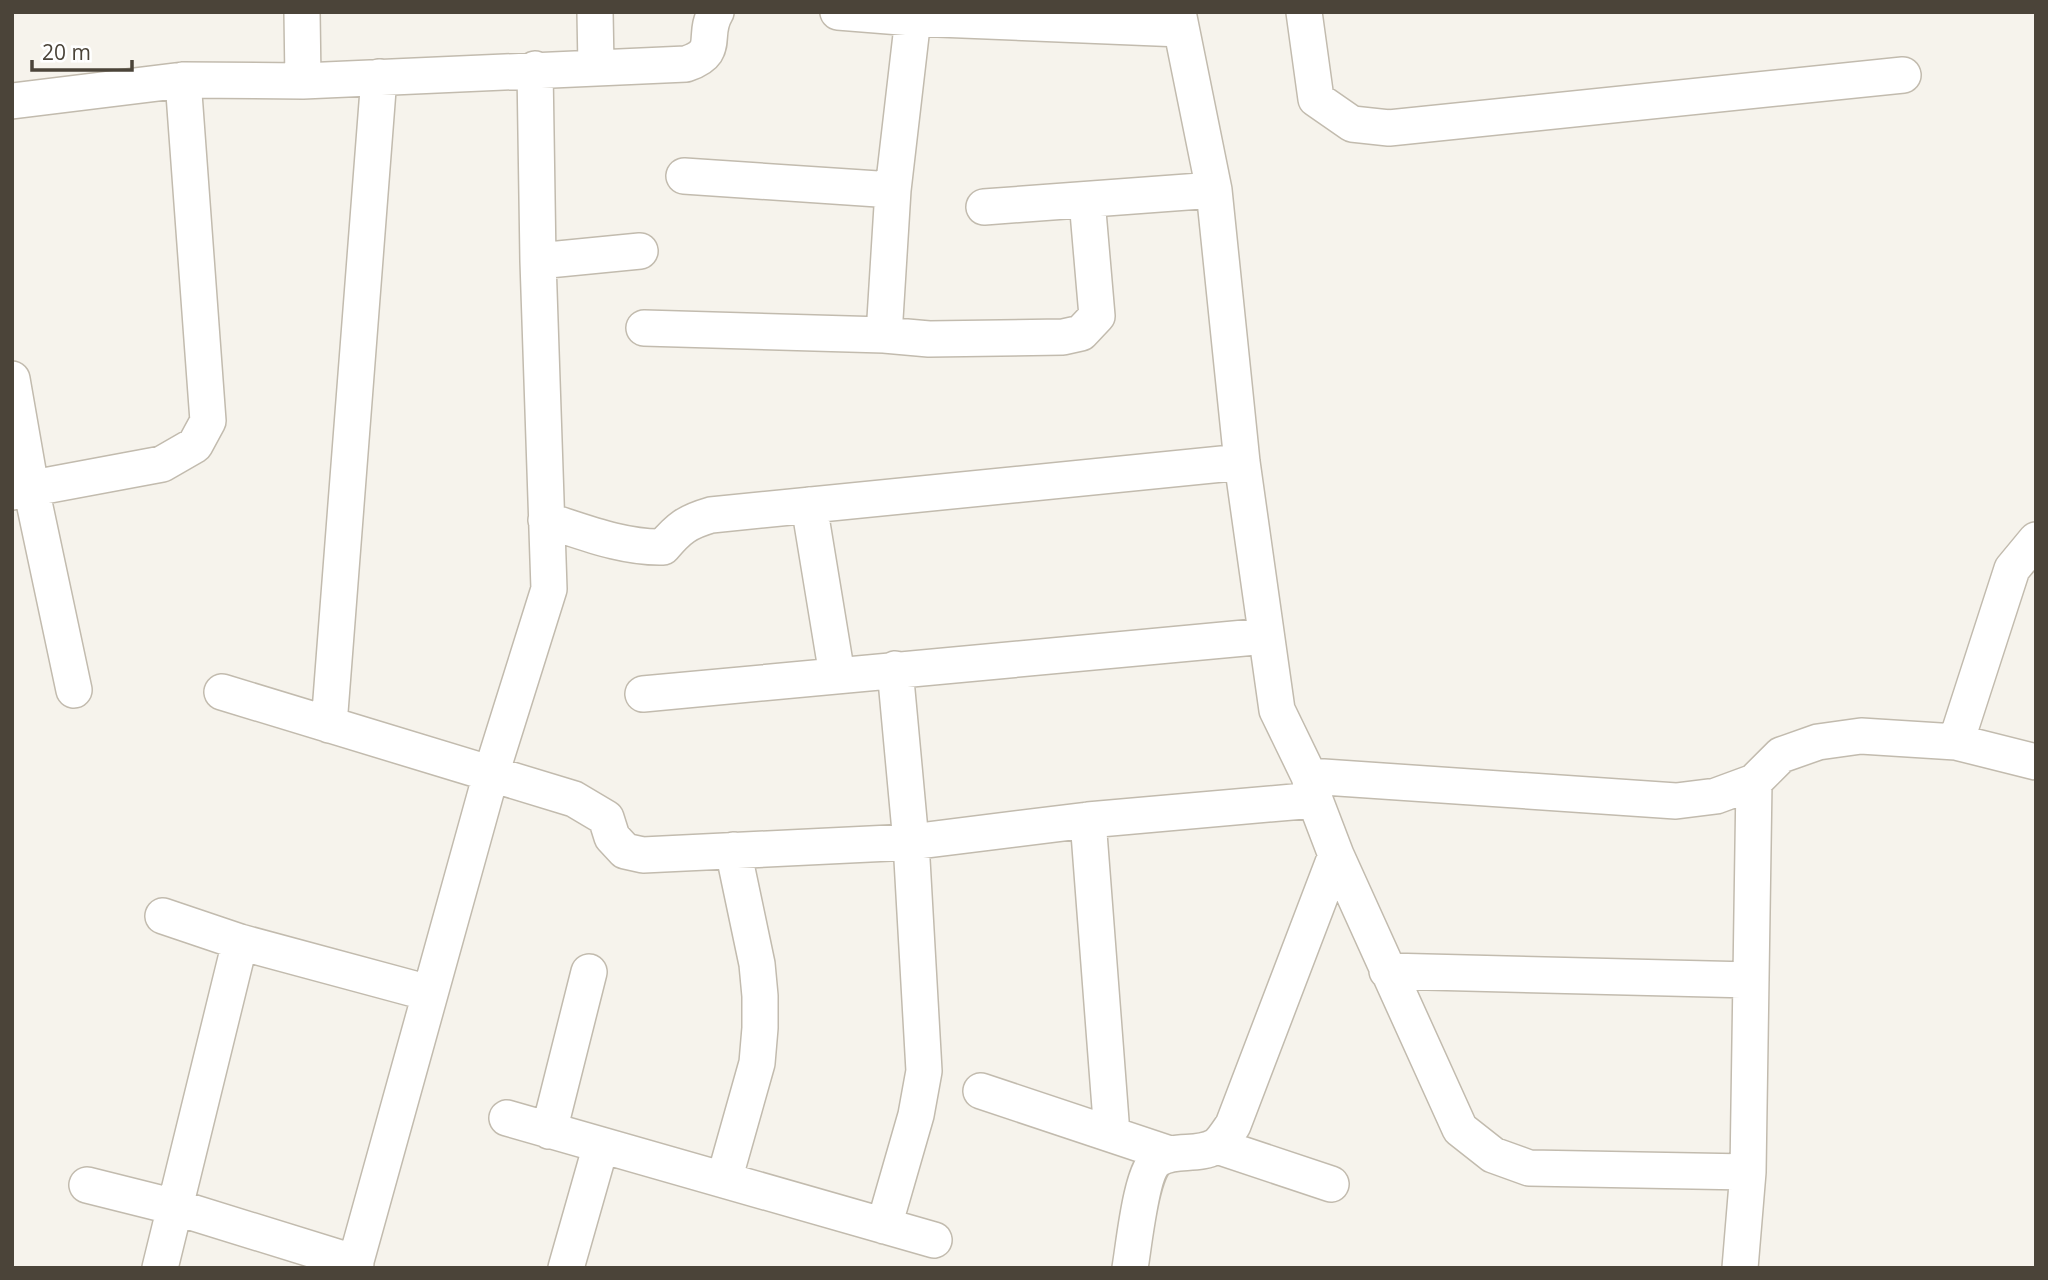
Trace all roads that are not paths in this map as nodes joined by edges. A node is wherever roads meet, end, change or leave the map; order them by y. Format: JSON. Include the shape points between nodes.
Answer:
{"nodes":[{"id":1,"x":302,"y":12,"type":"edge"},
{"id":2,"x":595,"y":12,"type":"edge"},
{"id":3,"x":716,"y":12,"type":"edge"},
{"id":4,"x":838,"y":12,"type":"edge"},
{"id":5,"x":1304,"y":12,"type":"edge"},
{"id":6,"x":913,"y":18,"type":"junction"},
{"id":7,"x":1179,"y":21,"type":"edge"},
{"id":8,"x":596,"y":67,"type":"junction"},
{"id":9,"x":535,"y":69,"type":"junction"},
{"id":10,"x":1903,"y":75,"type":"dead end"},
{"id":11,"x":379,"y":77,"type":"junction"},
{"id":12,"x":183,"y":80,"type":"junction"},
{"id":13,"x":303,"y":81,"type":"junction"},
{"id":14,"x":12,"y":102,"type":"edge"},
{"id":15,"x":684,"y":176,"type":"dead end"},
{"id":16,"x":893,"y":190,"type":"junction"},
{"id":17,"x":1214,"y":190,"type":"junction"},
{"id":18,"x":1087,"y":200,"type":"junction"},
{"id":19,"x":984,"y":207,"type":"dead end"},
{"id":20,"x":640,"y":251,"type":"dead end"},
{"id":21,"x":538,"y":261,"type":"junction"},
{"id":22,"x":644,"y":328,"type":"dead end"},
{"id":23,"x":884,"y":335,"type":"junction"},
{"id":24,"x":12,"y":379,"type":"edge"},
{"id":25,"x":1242,"y":462,"type":"junction"},
{"id":26,"x":22,"y":490,"type":"edge"},
{"id":27,"x":809,"y":505,"type":"junction"},
{"id":28,"x":546,"y":520,"type":"junction"},
{"id":29,"x":2036,"y":540,"type":"edge"},
{"id":30,"x":1266,"y":636,"type":"junction"},
{"id":31,"x":895,"y":669,"type":"junction"},
{"id":32,"x":837,"y":675,"type":"junction"},
{"id":33,"x":75,"y":690,"type":"dead end"},
{"id":34,"x":222,"y":692,"type":"dead end"},
{"id":35,"x":643,"y":694,"type":"dead end"},
{"id":36,"x":329,"y":725,"type":"junction"},
{"id":37,"x":1956,"y":742,"type":"junction"},
{"id":38,"x":2036,"y":762,"type":"edge"},
{"id":39,"x":491,"y":774,"type":"junction"},
{"id":40,"x":1754,"y":782,"type":"junction"},
{"id":41,"x":1312,"y":788,"type":"junction"},
{"id":42,"x":1088,"y":820,"type":"junction"},
{"id":43,"x":911,"y":842,"type":"junction"},
{"id":44,"x":733,"y":850,"type":"junction"},
{"id":45,"x":1336,"y":855,"type":"junction"},
{"id":46,"x":163,"y":916,"type":"dead end"},
{"id":47,"x":240,"y":942,"type":"junction"},
{"id":48,"x":1387,"y":971,"type":"junction"},
{"id":49,"x":589,"y":972,"type":"dead end"},
{"id":50,"x":1751,"y":980,"type":"junction"},
{"id":51,"x":429,"y":993,"type":"junction"},
{"id":52,"x":981,"y":1091,"type":"dead end"},
{"id":53,"x":507,"y":1118,"type":"dead end"},
{"id":54,"x":549,"y":1131,"type":"junction"},
{"id":55,"x":1112,"y":1134,"type":"junction"},
{"id":56,"x":601,"y":1145,"type":"junction"},
{"id":57,"x":1217,"y":1146,"type":"junction"},
{"id":58,"x":1170,"y":1154,"type":"junction"},
{"id":59,"x":1748,"y":1172,"type":"junction"},
{"id":60,"x":724,"y":1180,"type":"junction"},
{"id":61,"x":1331,"y":1184,"type":"dead end"},
{"id":62,"x":87,"y":1185,"type":"dead end"},
{"id":63,"x":175,"y":1207,"type":"junction"},
{"id":64,"x":884,"y":1226,"type":"junction"},
{"id":65,"x":934,"y":1240,"type":"dead end"},
{"id":66,"x":355,"y":1265,"type":"edge"},
{"id":67,"x":160,"y":1268,"type":"edge"},
{"id":68,"x":566,"y":1268,"type":"edge"},
{"id":69,"x":1130,"y":1268,"type":"edge"},
{"id":70,"x":1740,"y":1268,"type":"edge"}],
"edges":[{"from":1,"to":13,"type":"street"},
{"from":2,"to":8,"type":"street"},
{"from":3,"to":8,"type":"street","via":[[708,50],[699,60]]},
{"from":4,"to":6,"type":"street"},
{"from":5,"to":10,"type":"street","via":[[1316,99],[1352,124],[1389,128]]},
{"from":6,"to":7,"type":"street"},
{"from":6,"to":16,"type":"street"},
{"from":7,"to":17,"type":"street"},
{"from":8,"to":9,"type":"street"},
{"from":9,"to":11,"type":"street"},
{"from":9,"to":21,"type":"street"},
{"from":11,"to":13,"type":"street"},
{"from":11,"to":36,"type":"street"},
{"from":12,"to":13,"type":"street"},
{"from":12,"to":14,"type":"street"},
{"from":12,"to":26,"type":"street","via":[[208,421],[195,445],[162,464]]},
{"from":15,"to":16,"type":"street"},
{"from":16,"to":23,"type":"street"},
{"from":17,"to":18,"type":"street"},
{"from":17,"to":25,"type":"street"},
{"from":18,"to":19,"type":"street"},
{"from":18,"to":23,"type":"street","via":[[1097,316],[1082,333],[929,339]]},
{"from":20,"to":21,"type":"street"},
{"from":21,"to":28,"type":"street"},
{"from":22,"to":23,"type":"street"},
{"from":24,"to":26,"type":"street"},
{"from":25,"to":27,"type":"street"},
{"from":25,"to":30,"type":"street"},
{"from":26,"to":33,"type":"street"},
{"from":27,"to":28,"type":"street","via":[[703,517],[680,528],[663,547],[630,545]]},
{"from":27,"to":32,"type":"street"},
{"from":28,"to":39,"type":"street","via":[[549,589]]},
{"from":29,"to":37,"type":"street","via":[[2011,569]]},
{"from":30,"to":31,"type":"street"},
{"from":30,"to":41,"type":"street","via":[[1277,710]]},
{"from":31,"to":32,"type":"street"},
{"from":31,"to":43,"type":"street"},
{"from":32,"to":35,"type":"street"},
{"from":34,"to":36,"type":"street"},
{"from":36,"to":39,"type":"street"},
{"from":37,"to":38,"type":"street"},
{"from":37,"to":40,"type":"street","via":[[1861,736],[1818,741],[1781,755]]},
{"from":39,"to":44,"type":"street","via":[[574,799],[606,818],[612,837],[625,851],[643,855]]},
{"from":39,"to":51,"type":"street"},
{"from":40,"to":41,"type":"street","via":[[1716,796],[1676,801]]},
{"from":40,"to":50,"type":"street"},
{"from":41,"to":42,"type":"street"},
{"from":41,"to":45,"type":"street"},
{"from":42,"to":43,"type":"street"},
{"from":42,"to":55,"type":"street"},
{"from":43,"to":44,"type":"street"},
{"from":43,"to":64,"type":"street","via":[[924,1071]]},
{"from":44,"to":60,"type":"street","via":[[761,996],[757,1063]]},
{"from":45,"to":48,"type":"street"},
{"from":45,"to":57,"type":"street","via":[[1233,1125]]},
{"from":46,"to":47,"type":"street"},
{"from":47,"to":51,"type":"street"},
{"from":47,"to":63,"type":"street"},
{"from":48,"to":50,"type":"street"},
{"from":48,"to":59,"type":"street","via":[[1460,1129],[1493,1156],[1528,1168]]},
{"from":49,"to":54,"type":"street"},
{"from":50,"to":59,"type":"street"},
{"from":51,"to":66,"type":"street"},
{"from":52,"to":55,"type":"street"},
{"from":53,"to":54,"type":"street"},
{"from":54,"to":56,"type":"street"},
{"from":55,"to":58,"type":"street"},
{"from":56,"to":60,"type":"street"},
{"from":56,"to":68,"type":"street"},
{"from":57,"to":58,"type":"street"},
{"from":57,"to":61,"type":"street"},
{"from":58,"to":69,"type":"street","via":[[1156,1160],[1145,1175]]},
{"from":59,"to":70,"type":"street"},
{"from":60,"to":64,"type":"street"},
{"from":62,"to":63,"type":"street"},
{"from":63,"to":66,"type":"street"},
{"from":63,"to":67,"type":"street"},
{"from":64,"to":65,"type":"street"}]}
